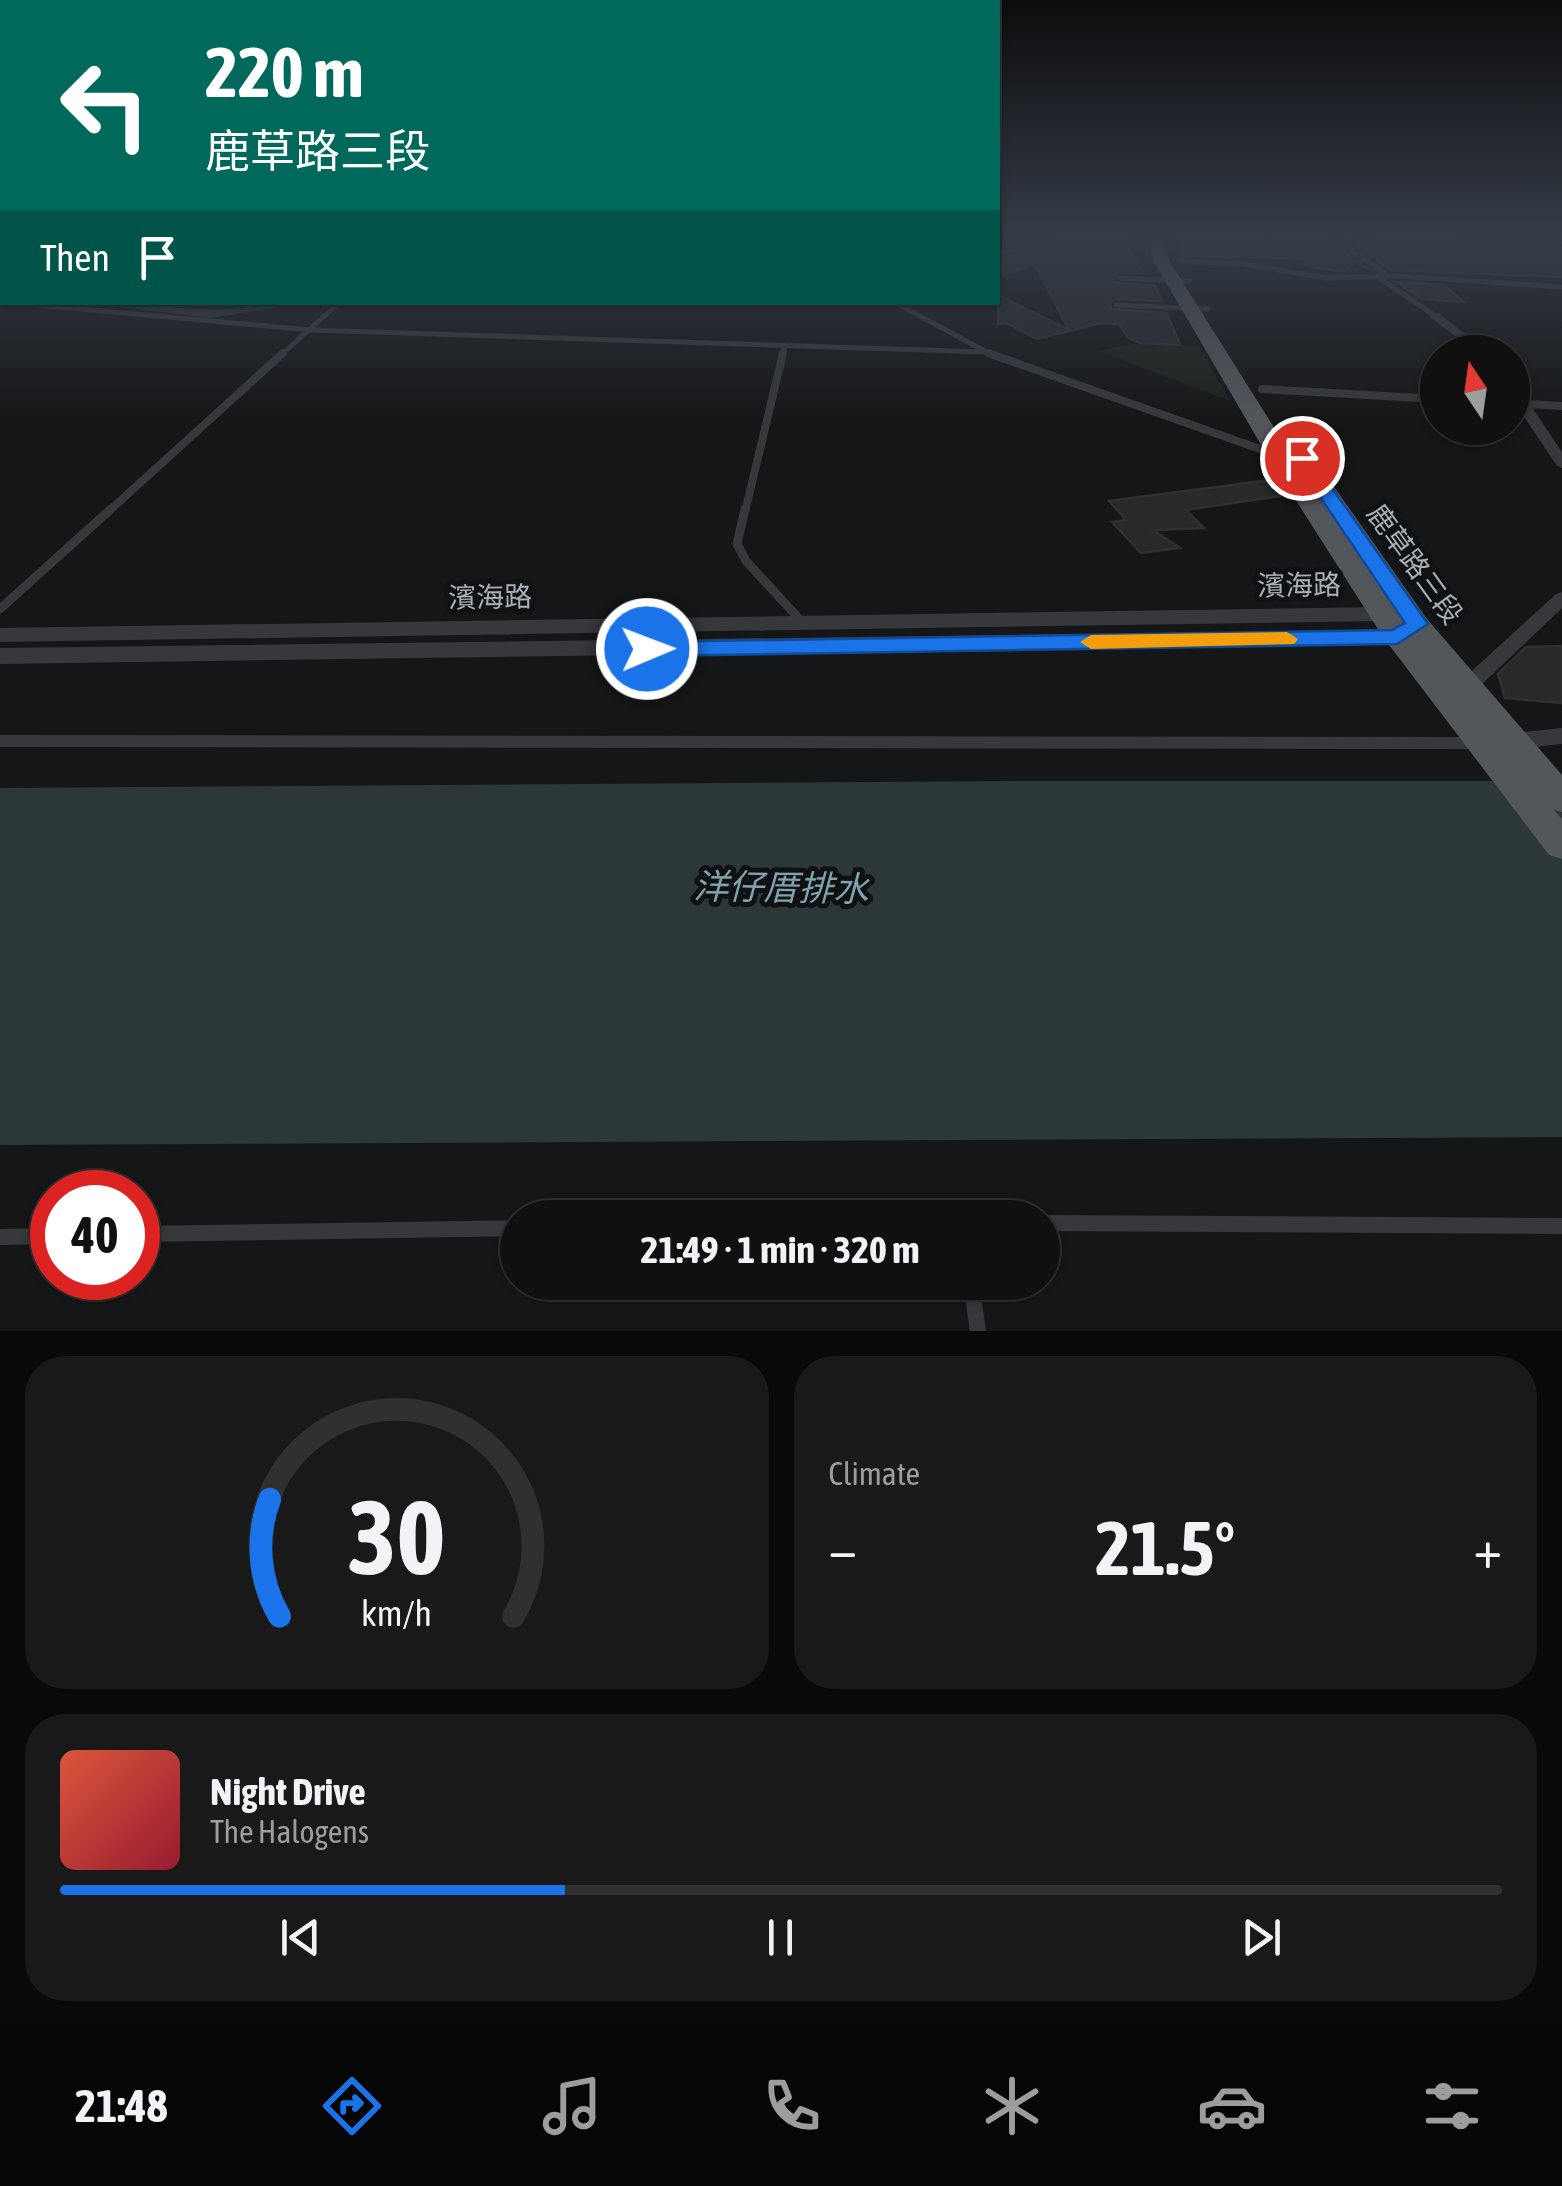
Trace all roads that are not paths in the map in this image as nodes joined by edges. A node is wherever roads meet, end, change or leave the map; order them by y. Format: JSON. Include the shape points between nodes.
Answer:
{"nodes":[{"id":1,"x":1193,"y":298,"type":"edge"},
{"id":2,"x":1408,"y":298,"type":"edge"},
{"id":3,"x":35,"y":305,"type":"edge"},
{"id":4,"x":337,"y":305,"type":"edge"},
{"id":5,"x":900,"y":305,"type":"edge"},
{"id":6,"x":1116,"y":305,"type":"dead end"},
{"id":7,"x":1199,"y":309,"type":"junction"},
{"id":8,"x":1434,"y":316,"type":"joint"},
{"id":9,"x":311,"y":330,"type":"junction"},
{"id":10,"x":1460,"y":335,"type":"edge"},
{"id":11,"x":785,"y":345,"type":"junction"},
{"id":12,"x":986,"y":352,"type":"junction"},
{"id":13,"x":1262,"y":390,"type":"junction"},
{"id":14,"x":1420,"y":398,"type":"edge"},
{"id":15,"x":1530,"y":404,"type":"edge"},
{"id":16,"x":1562,"y":406,"type":"edge"},
{"id":17,"x":1530,"y":420,"type":"edge"},
{"id":18,"x":1278,"y":455,"type":"junction"},
{"id":19,"x":1562,"y":464,"type":"edge"},
{"id":20,"x":1562,"y":598,"type":"edge"},
{"id":21,"x":0,"y":609,"type":"edge"},
{"id":22,"x":1381,"y":614,"type":"junction"},
{"id":23,"x":803,"y":623,"type":"junction"},
{"id":24,"x":1407,"y":631,"type":"junction"},
{"id":25,"x":0,"y":635,"type":"edge"},
{"id":26,"x":0,"y":656,"type":"edge"},
{"id":27,"x":1470,"y":684,"type":"junction"},
{"id":28,"x":1562,"y":736,"type":"edge"},
{"id":29,"x":0,"y":741,"type":"edge"},
{"id":30,"x":1509,"y":755,"type":"junction"},
{"id":31,"x":1562,"y":799,"type":"edge"},
{"id":32,"x":1562,"y":845,"type":"edge"},
{"id":33,"x":1060,"y":1223,"type":"edge"},
{"id":34,"x":1562,"y":1226,"type":"edge"},
{"id":35,"x":500,"y":1228,"type":"edge"},
{"id":36,"x":160,"y":1234,"type":"edge"},
{"id":37,"x":30,"y":1236,"type":"edge"},
{"id":38,"x":0,"y":1237,"type":"edge"},
{"id":39,"x":974,"y":1300,"type":"edge"},
{"id":40,"x":978,"y":1331,"type":"edge"}],
"edges":[{"from":1,"to":7,"type":"main road","name":"鹿草路三段"},
{"from":2,"to":8,"type":"lane"},
{"from":3,"to":9,"type":"lane"},
{"from":4,"to":9,"type":"lane"},
{"from":5,"to":12,"type":"lane"},
{"from":6,"to":7,"type":"lane"},
{"from":7,"to":13,"type":"main road","name":"鹿草路三段"},
{"from":7,"to":18,"type":"main road","name":"鹿草路三段"},
{"from":8,"to":10,"type":"street"},
{"from":9,"to":11,"type":"lane"},
{"from":9,"to":21,"type":"lane"},
{"from":11,"to":12,"type":"lane"},
{"from":11,"to":23,"type":"lane","via":[[737,544]]},
{"from":12,"to":18,"type":"lane"},
{"from":13,"to":14,"type":"lane"},
{"from":13,"to":24,"type":"main road","name":"鹿草路三段"},
{"from":15,"to":16,"type":"lane"},
{"from":17,"to":19,"type":"street"},
{"from":18,"to":22,"type":"main road","name":"鹿草路三段"},
{"from":20,"to":27,"type":"street"},
{"from":22,"to":23,"type":"street","name":"濱海路"},
{"from":22,"to":24,"type":"main road","name":"鹿草路三段"},
{"from":23,"to":25,"type":"street","name":"濱海路"},
{"from":24,"to":26,"type":"street","name":"濱海路"},
{"from":24,"to":27,"type":"main road","name":"鹿草路三段"},
{"from":24,"to":30,"type":"main road","name":"鹿草路三段"},
{"from":27,"to":30,"type":"main road","name":"鹿草路三段"},
{"from":28,"to":30,"type":"street"},
{"from":29,"to":30,"type":"lane"},
{"from":30,"to":31,"type":"main road"},
{"from":30,"to":32,"type":"main road"},
{"from":33,"to":34,"type":"lane"},
{"from":35,"to":36,"type":"lane"},
{"from":37,"to":38,"type":"lane"},
{"from":39,"to":40,"type":"lane"}]}
